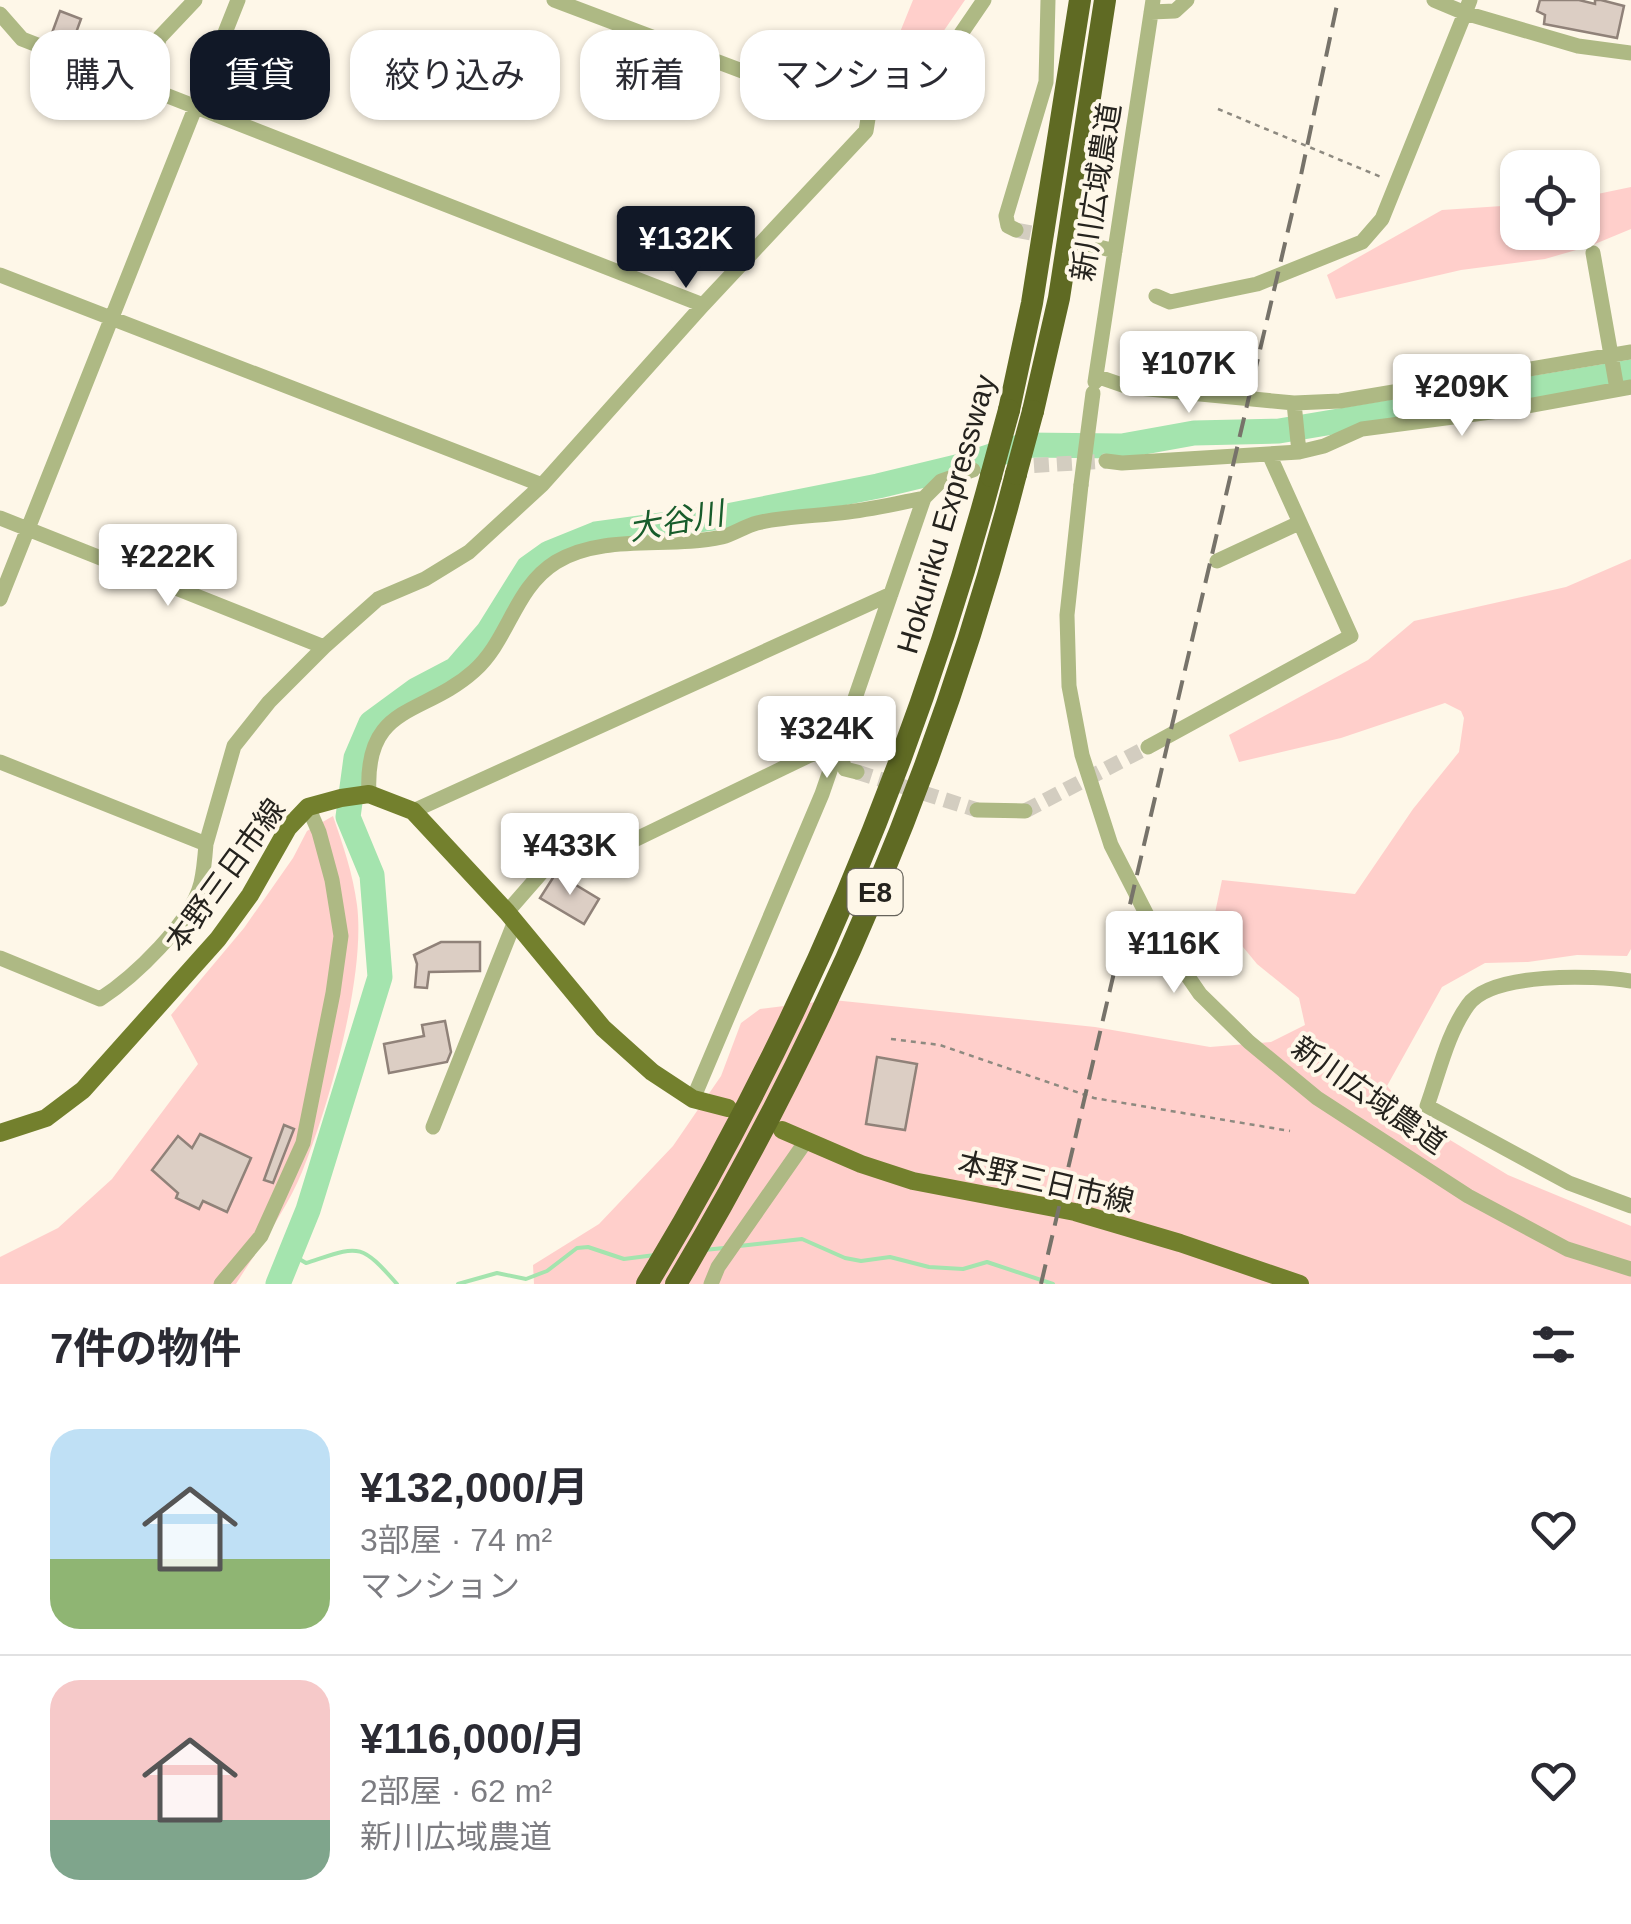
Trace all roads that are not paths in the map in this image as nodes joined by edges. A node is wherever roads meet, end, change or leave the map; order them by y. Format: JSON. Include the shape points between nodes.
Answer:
{"nodes":[{"id":1,"x":195,"y":0,"type":"edge"},
{"id":2,"x":238,"y":0,"type":"edge"},
{"id":3,"x":554,"y":0,"type":"edge"},
{"id":4,"x":984,"y":0,"type":"edge"},
{"id":5,"x":1048,"y":0,"type":"edge"},
{"id":6,"x":1080,"y":0,"type":"edge"},
{"id":7,"x":1105,"y":0,"type":"edge"},
{"id":8,"x":1188,"y":0,"type":"edge"},
{"id":9,"x":1434,"y":0,"type":"edge"},
{"id":10,"x":1152,"y":6,"type":"edge"},
{"id":11,"x":1468,"y":6,"type":"edge"},
{"id":12,"x":596,"y":8,"type":"edge"},
{"id":13,"x":0,"y":14,"type":"edge"},
{"id":14,"x":167,"y":30,"type":"edge"},
{"id":15,"x":226,"y":30,"type":"edge"},
{"id":16,"x":964,"y":30,"type":"edge"},
{"id":17,"x":30,"y":42,"type":"edge"},
{"id":18,"x":1631,"y":53,"type":"edge"},
{"id":19,"x":740,"y":68,"type":"edge"},
{"id":20,"x":190,"y":120,"type":"edge"},
{"id":21,"x":234,"y":120,"type":"edge"},
{"id":22,"x":868,"y":120,"type":"edge"},
{"id":23,"x":1016,"y":230,"type":"dead end"},
{"id":24,"x":1090,"y":245,"type":"tunnel mouth"},
{"id":25,"x":1115,"y":251,"type":"junction"},
{"id":26,"x":1593,"y":252,"type":"dead end"},
{"id":27,"x":0,"y":274,"type":"edge"},
{"id":28,"x":1156,"y":296,"type":"dead end"},
{"id":29,"x":703,"y":305,"type":"junction"},
{"id":30,"x":112,"y":318,"type":"junction"},
{"id":31,"x":1631,"y":352,"type":"edge"},
{"id":32,"x":1611,"y":356,"type":"junction"},
{"id":33,"x":1096,"y":376,"type":"junction"},
{"id":34,"x":1624,"y":388,"type":"edge"},
{"id":35,"x":1294,"y":403,"type":"junction"},
{"id":36,"x":1299,"y":452,"type":"junction"},
{"id":37,"x":1269,"y":454,"type":"junction"},
{"id":38,"x":1106,"y":461,"type":"tunnel mouth"},
{"id":39,"x":982,"y":473,"type":"junction"},
{"id":40,"x":542,"y":485,"type":"junction"},
{"id":41,"x":924,"y":498,"type":"junction"},
{"id":42,"x":0,"y":518,"type":"edge"},
{"id":43,"x":1299,"y":523,"type":"junction"},
{"id":44,"x":28,"y":529,"type":"junction"},
{"id":45,"x":1217,"y":562,"type":"dead end"},
{"id":46,"x":891,"y":594,"type":"junction"},
{"id":47,"x":0,"y":599,"type":"edge"},
{"id":48,"x":324,"y":647,"type":"junction"},
{"id":49,"x":837,"y":746,"type":"junction"},
{"id":50,"x":1148,"y":747,"type":"tunnel mouth"},
{"id":51,"x":0,"y":762,"type":"edge"},
{"id":52,"x":858,"y":772,"type":"tunnel mouth"},
{"id":53,"x":369,"y":794,"type":"junction"},
{"id":54,"x":308,"y":808,"type":"junction"},
{"id":55,"x":977,"y":810,"type":"tunnel mouth"},
{"id":56,"x":1025,"y":810,"type":"tunnel mouth"},
{"id":57,"x":413,"y":811,"type":"junction"},
{"id":58,"x":206,"y":844,"type":"junction"},
{"id":59,"x":511,"y":916,"type":"junction"},
{"id":60,"x":0,"y":958,"type":"edge"},
{"id":61,"x":1631,"y":981,"type":"edge"},
{"id":62,"x":694,"y":1099,"type":"junction"},
{"id":63,"x":728,"y":1108,"type":"dead end"},
{"id":64,"x":432,"y":1127,"type":"dead end"},
{"id":65,"x":782,"y":1130,"type":"dead end"},
{"id":66,"x":0,"y":1132,"type":"edge"},
{"id":67,"x":806,"y":1141,"type":"junction"},
{"id":68,"x":1631,"y":1206,"type":"edge"},
{"id":69,"x":1631,"y":1268,"type":"edge"},
{"id":70,"x":221,"y":1284,"type":"edge"},
{"id":71,"x":647,"y":1284,"type":"edge"},
{"id":72,"x":676,"y":1284,"type":"edge"},
{"id":73,"x":712,"y":1284,"type":"edge"},
{"id":74,"x":1300,"y":1284,"type":"edge"}],
"edges":[{"from":1,"to":14,"type":"street"},
{"from":2,"to":15,"type":"street"},
{"from":3,"to":12,"type":"street"},
{"from":4,"to":16,"type":"street"},
{"from":5,"to":23,"type":"street","via":[[1046,82],[1006,216]]},
{"from":6,"to":39,"type":"highway","name":"Hokuriku Expressway","number":"E8","bridge":true,"via":[[1036,284],[1008,410]]},
{"from":7,"to":72,"type":"highway","name":"Hokuriku Expressway","number":"E8","bridge":true,"via":[[1059,298],[964,656],[923,774],[824,1008]]},
{"from":8,"to":10,"type":"street","via":[[1175,10]]},
{"from":9,"to":11,"type":"street"},
{"from":10,"to":25,"type":"street","name":"新川広域農道"},
{"from":11,"to":18,"type":"street","via":[[1578,46]]},
{"from":11,"to":28,"type":"street","via":[[1382,219],[1362,242],[1257,284],[1170,302]]},
{"from":12,"to":19,"type":"street"},
{"from":13,"to":17,"type":"street"},
{"from":20,"to":30,"type":"street"},
{"from":21,"to":29,"type":"street"},
{"from":22,"to":29,"type":"street","via":[[866,131]]},
{"from":24,"to":25,"type":"street"},
{"from":25,"to":33,"type":"street","name":"新川広域農道"},
{"from":26,"to":32,"type":"street"},
{"from":27,"to":30,"type":"street"},
{"from":29,"to":40,"type":"street"},
{"from":30,"to":40,"type":"street"},
{"from":30,"to":44,"type":"street"},
{"from":31,"to":32,"type":"street"},
{"from":32,"to":34,"type":"street"},
{"from":32,"to":35,"type":"street"},
{"from":33,"to":35,"type":"street","via":[[1128,388]]},
{"from":33,"to":69,"type":"street","name":"新川広域農道","bridge":true,"via":[[1067,615],[1069,686],[1082,755],[1111,845],[1151,923],[1200,994],[1317,1098],[1468,1196],[1567,1249]]},
{"from":34,"to":36,"type":"street","via":[[1362,430]]},
{"from":35,"to":36,"type":"street"},
{"from":36,"to":37,"type":"street"},
{"from":37,"to":38,"type":"street"},
{"from":37,"to":43,"type":"street"},
{"from":39,"to":41,"type":"street","via":[[941,481]]},
{"from":39,"to":71,"type":"highway","name":"Hokuriku Expressway","number":"E8","via":[[940,651],[857,873],[752,1100]]},
{"from":40,"to":48,"type":"street","via":[[469,552],[378,600]]},
{"from":41,"to":46,"type":"street"},
{"from":41,"to":53,"type":"street","via":[[758,523],[722,537],[592,550],[556,562],[528,588],[474,671],[408,708],[377,740]]},
{"from":42,"to":44,"type":"street"},
{"from":43,"to":45,"type":"street"},
{"from":43,"to":50,"type":"street","via":[[1350,636]]},
{"from":44,"to":47,"type":"street"},
{"from":44,"to":48,"type":"street"},
{"from":46,"to":49,"type":"street"},
{"from":46,"to":57,"type":"street"},
{"from":48,"to":58,"type":"street","via":[[234,746]]},
{"from":49,"to":52,"type":"street","via":[[846,769]]},
{"from":49,"to":59,"type":"street","via":[[595,859],[576,832]]},
{"from":49,"to":62,"type":"street"},
{"from":51,"to":58,"type":"street"},
{"from":53,"to":54,"type":"main road","name":"本野三日市線"},
{"from":53,"to":57,"type":"main road"},
{"from":54,"to":66,"type":"main road","name":"本野三日市線","via":[[288,828],[218,939],[82,1090],[46,1118]]},
{"from":54,"to":70,"type":"street","via":[[332,880],[340,936],[333,994],[303,1143],[261,1236]]},
{"from":55,"to":56,"type":"street"},
{"from":57,"to":59,"type":"main road"},
{"from":58,"to":60,"type":"street","via":[[191,906],[121,986],[100,999]]},
{"from":59,"to":62,"type":"main road","via":[[604,1028]]},
{"from":59,"to":64,"type":"street"},
{"from":61,"to":68,"type":"street","via":[[1573,976],[1493,987],[1470,1001],[1427,1106],[1569,1182]]},
{"from":62,"to":63,"type":"main road"},
{"from":65,"to":67,"type":"main road","name":"本野三日市線"},
{"from":67,"to":73,"type":"street"},
{"from":67,"to":74,"type":"main road","name":"本野三日市線","via":[[913,1181],[1074,1212]]}]}
